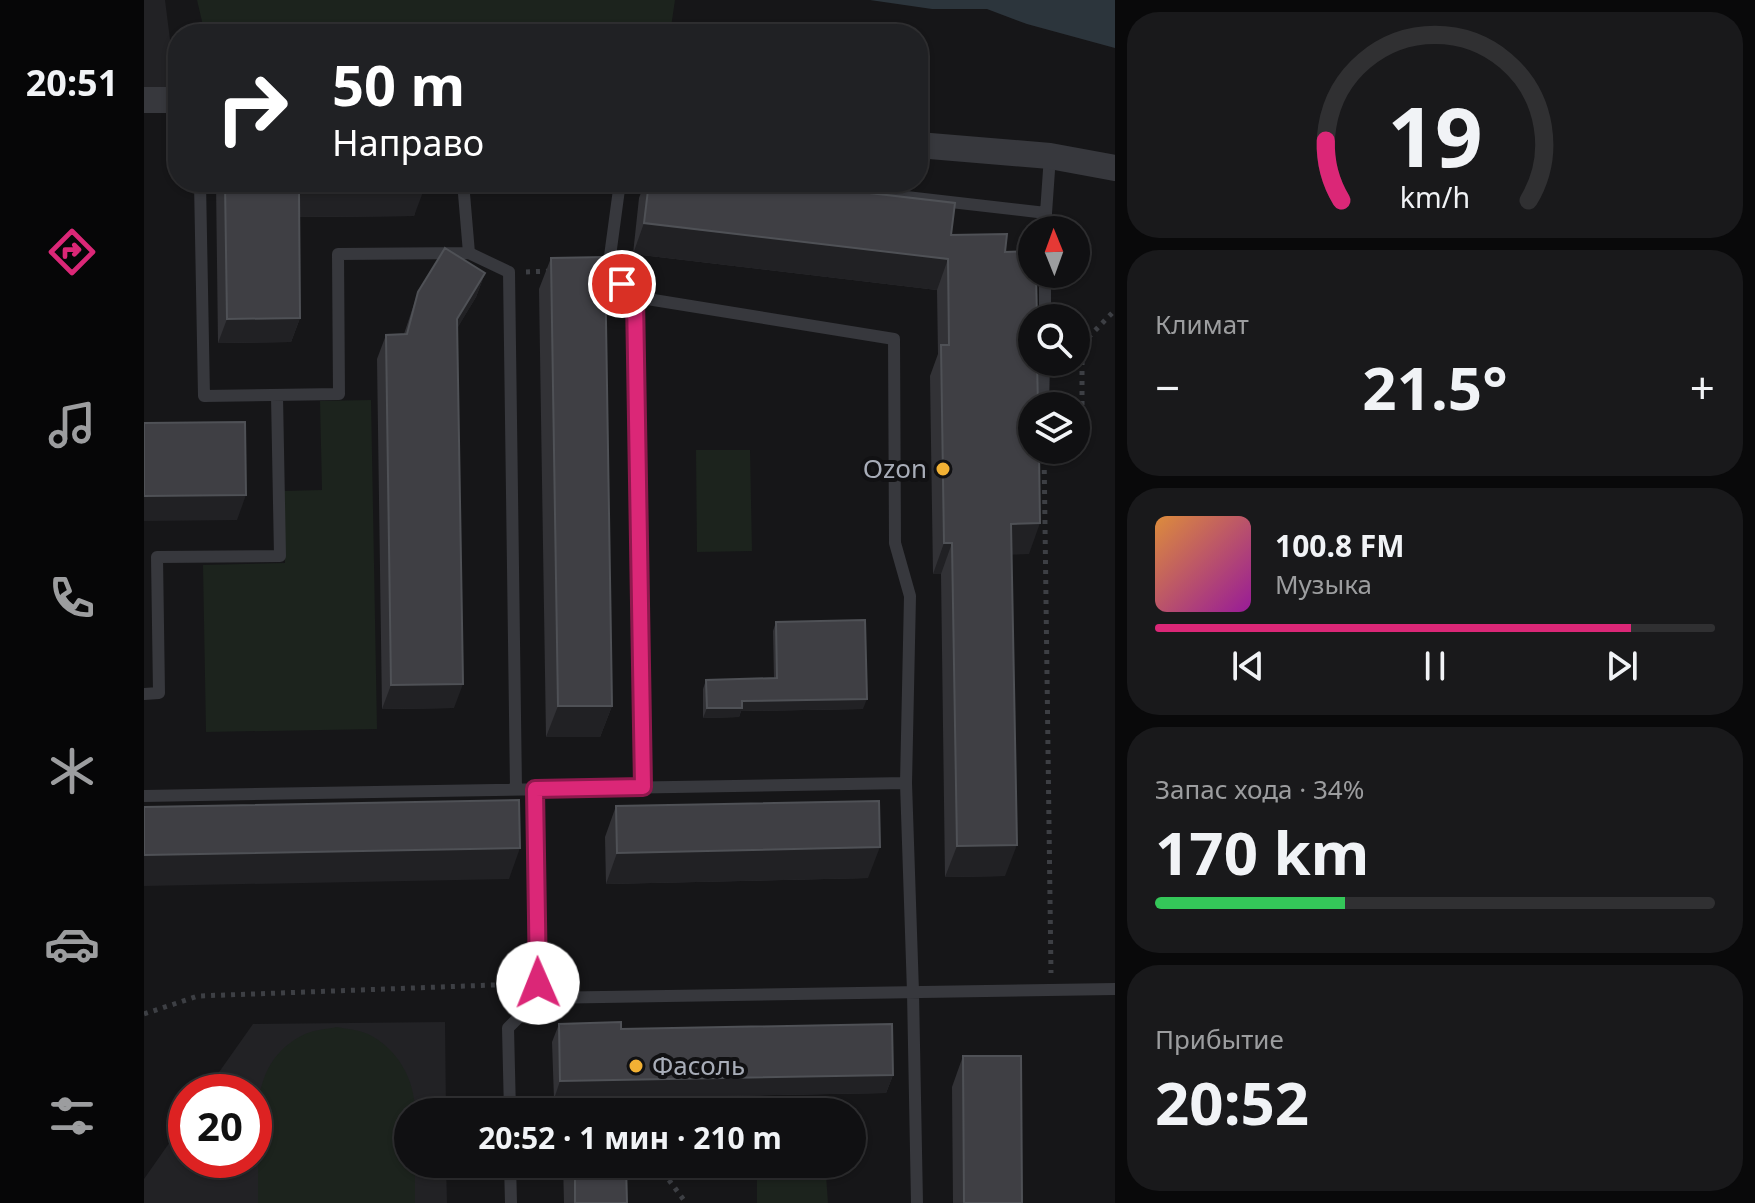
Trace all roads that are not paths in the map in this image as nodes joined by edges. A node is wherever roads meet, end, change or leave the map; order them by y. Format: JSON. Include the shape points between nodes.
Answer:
{"nodes":[{"id":1,"x":144,"y":100,"type":"edge"},
{"id":2,"x":168,"y":100,"type":"edge"},
{"id":3,"x":928,"y":146,"type":"edge"},
{"id":4,"x":1050,"y":156,"type":"junction"},
{"id":5,"x":1115,"y":168,"type":"edge"},
{"id":6,"x":200,"y":192,"type":"edge"},
{"id":7,"x":464,"y":192,"type":"edge"},
{"id":8,"x":619,"y":192,"type":"edge"},
{"id":9,"x":863,"y":192,"type":"edge"},
{"id":10,"x":1046,"y":213,"type":"joint"},
{"id":11,"x":469,"y":253,"type":"junction"},
{"id":12,"x":635,"y":297,"type":"junction"},
{"id":13,"x":277,"y":396,"type":"junction"},
{"id":14,"x":144,"y":694,"type":"edge"},
{"id":15,"x":906,"y":783,"type":"junction"},
{"id":16,"x":643,"y":787,"type":"junction"},
{"id":17,"x":516,"y":789,"type":"junction"},
{"id":18,"x":535,"y":789,"type":"junction"},
{"id":19,"x":144,"y":796,"type":"edge"},
{"id":20,"x":1115,"y":989,"type":"edge"},
{"id":21,"x":913,"y":992,"type":"junction"},
{"id":22,"x":538,"y":998,"type":"junction"},
{"id":23,"x":510,"y":1098,"type":"edge"},
{"id":24,"x":510,"y":1178,"type":"edge"},
{"id":25,"x":511,"y":1203,"type":"edge"},
{"id":26,"x":917,"y":1203,"type":"edge"}],
"edges":[{"from":1,"to":2,"type":"street"},
{"from":3,"to":4,"type":"street"},
{"from":4,"to":5,"type":"street"},
{"from":4,"to":10,"type":"lane"},
{"from":6,"to":13,"type":"lane","via":[[204,396]]},
{"from":7,"to":11,"type":"lane"},
{"from":8,"to":12,"type":"lane","via":[[608,271]]},
{"from":9,"to":10,"type":"lane"},
{"from":11,"to":13,"type":"lane","via":[[338,254],[339,394]]},
{"from":11,"to":17,"type":"lane","via":[[509,272]]},
{"from":12,"to":15,"type":"lane","via":[[894,339],[895,543],[910,596]]},
{"from":12,"to":16,"type":"lane"},
{"from":13,"to":14,"type":"lane","via":[[280,556],[157,557],[159,693]]},
{"from":15,"to":16,"type":"lane"},
{"from":15,"to":21,"type":"lane"},
{"from":16,"to":18,"type":"lane"},
{"from":17,"to":18,"type":"lane"},
{"from":17,"to":19,"type":"lane"},
{"from":18,"to":22,"type":"lane"},
{"from":20,"to":21,"type":"lane"},
{"from":21,"to":22,"type":"lane"},
{"from":21,"to":26,"type":"lane"},
{"from":22,"to":23,"type":"lane","via":[[508,1028]]},
{"from":24,"to":25,"type":"lane"}]}
